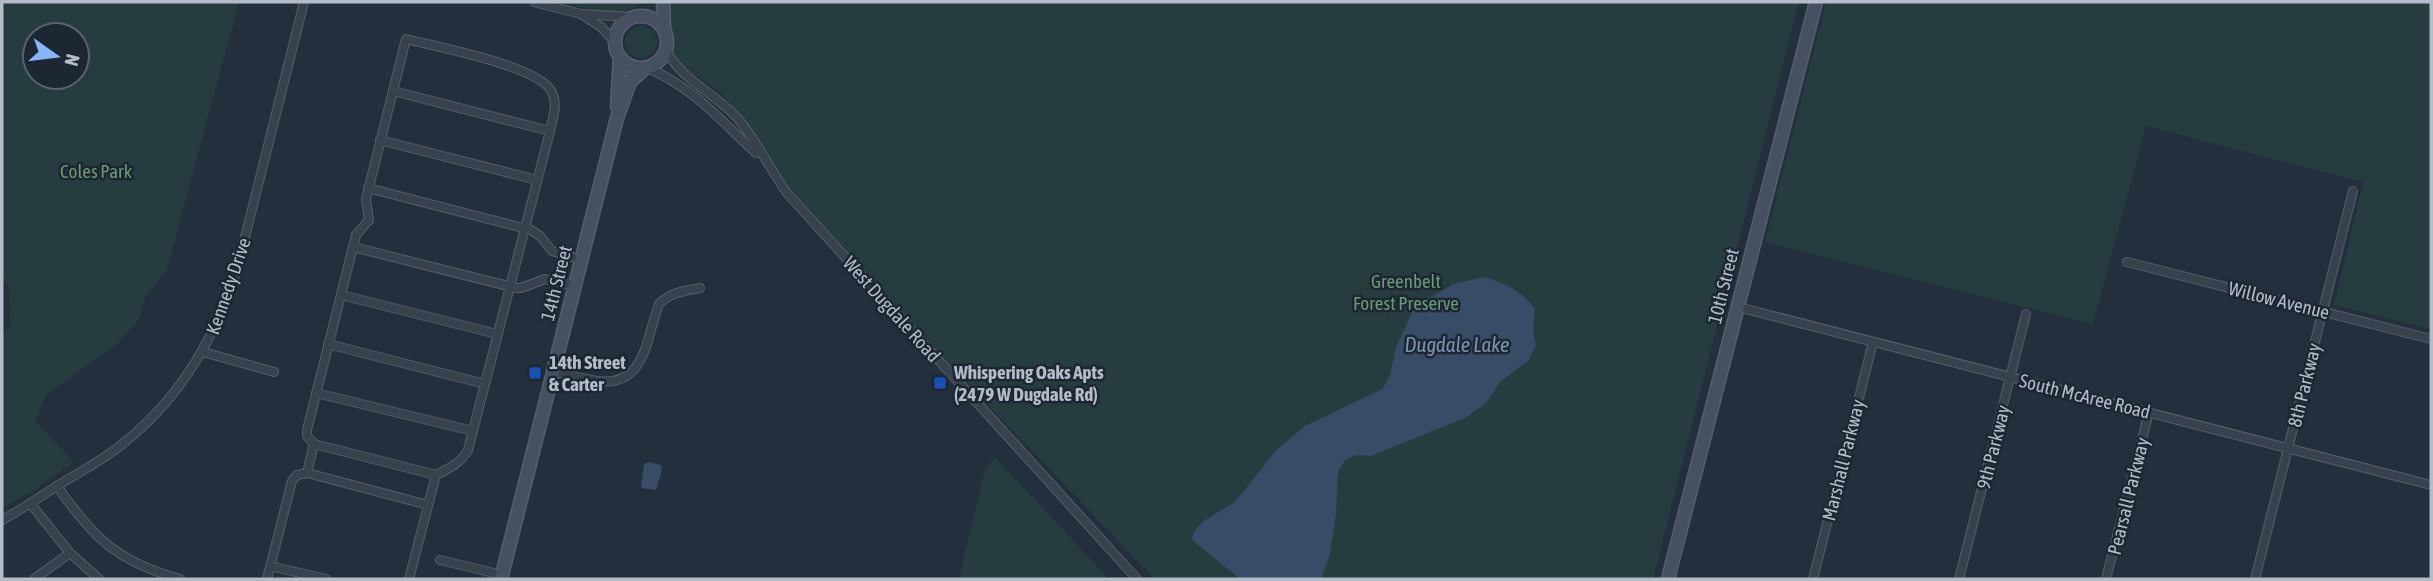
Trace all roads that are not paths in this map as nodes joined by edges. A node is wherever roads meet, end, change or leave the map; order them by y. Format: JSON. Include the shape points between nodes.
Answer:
{"nodes":[{"id":1,"x":304,"y":2,"type":"edge"},
{"id":2,"x":534,"y":2,"type":"edge"},
{"id":3,"x":648,"y":2,"type":"edge"},
{"id":4,"x":663,"y":2,"type":"edge"},
{"id":5,"x":1816,"y":2,"type":"edge"},
{"id":6,"x":581,"y":14,"type":"junction"},
{"id":7,"x":635,"y":16,"type":"junction"},
{"id":8,"x":664,"y":29,"type":"junction"},
{"id":9,"x":615,"y":42,"type":"junction"},
{"id":10,"x":666,"y":49,"type":"junction"},
{"id":11,"x":620,"y":57,"type":"junction"},
{"id":12,"x":646,"y":68,"type":"junction"},
{"id":13,"x":393,"y":91,"type":"junction"},
{"id":14,"x":617,"y":118,"type":"junction"},
{"id":15,"x":550,"y":131,"type":"junction"},
{"id":16,"x":380,"y":141,"type":"junction"},
{"id":17,"x":764,"y":159,"type":"junction"},
{"id":18,"x":537,"y":180,"type":"junction"},
{"id":19,"x":368,"y":188,"type":"junction"},
{"id":20,"x":2353,"y":191,"type":"dead end"},
{"id":21,"x":524,"y":228,"type":"junction"},
{"id":22,"x":353,"y":247,"type":"junction"},
{"id":23,"x":582,"y":260,"type":"junction"},
{"id":24,"x":2127,"y":262,"type":"dead end"},
{"id":25,"x":575,"y":286,"type":"junction"},
{"id":26,"x":509,"y":287,"type":"junction"},
{"id":27,"x":700,"y":288,"type":"dead end"},
{"id":28,"x":341,"y":295,"type":"junction"},
{"id":29,"x":1738,"y":307,"type":"junction"},
{"id":30,"x":2323,"y":312,"type":"junction"},
{"id":31,"x":2026,"y":314,"type":"dead end"},
{"id":32,"x":497,"y":334,"type":"junction"},
{"id":33,"x":2431,"y":339,"type":"edge"},
{"id":34,"x":1873,"y":342,"type":"junction"},
{"id":35,"x":328,"y":344,"type":"junction"},
{"id":36,"x":203,"y":352,"type":"junction"},
{"id":37,"x":274,"y":372,"type":"dead end"},
{"id":38,"x":554,"y":372,"type":"junction"},
{"id":39,"x":2010,"y":377,"type":"junction"},
{"id":40,"x":485,"y":384,"type":"junction"},
{"id":41,"x":316,"y":393,"type":"junction"},
{"id":42,"x":2149,"y":412,"type":"junction"},
{"id":43,"x":473,"y":431,"type":"junction"},
{"id":44,"x":314,"y":444,"type":"junction"},
{"id":45,"x":2289,"y":448,"type":"junction"},
{"id":46,"x":307,"y":473,"type":"junction"},
{"id":47,"x":436,"y":475,"type":"junction"},
{"id":48,"x":2431,"y":485,"type":"edge"},
{"id":49,"x":57,"y":486,"type":"junction"},
{"id":50,"x":30,"y":503,"type":"junction"},
{"id":51,"x":428,"y":505,"type":"junction"},
{"id":52,"x":2,"y":520,"type":"edge"},
{"id":53,"x":70,"y":553,"type":"junction"},
{"id":54,"x":440,"y":561,"type":"dead end"},
{"id":55,"x":270,"y":566,"type":"junction"},
{"id":56,"x":502,"y":577,"type":"edge"},
{"id":57,"x":34,"y":579,"type":"edge"},
{"id":58,"x":99,"y":579,"type":"edge"},
{"id":59,"x":180,"y":579,"type":"edge"},
{"id":60,"x":267,"y":579,"type":"edge"},
{"id":61,"x":326,"y":579,"type":"edge"},
{"id":62,"x":409,"y":579,"type":"edge"},
{"id":63,"x":1137,"y":579,"type":"edge"},
{"id":64,"x":1668,"y":579,"type":"edge"},
{"id":65,"x":1813,"y":579,"type":"edge"},
{"id":66,"x":1959,"y":579,"type":"edge"},
{"id":67,"x":2106,"y":579,"type":"edge"},
{"id":68,"x":2255,"y":579,"type":"edge"}],
"edges":[{"from":1,"to":36,"type":"street","name":"Kennedy Drive","via":[[236,272]]},
{"from":2,"to":6,"type":"street"},
{"from":3,"to":7,"type":"street"},
{"from":4,"to":8,"type":"street"},
{"from":5,"to":29,"type":"street","name":"10th Street"},
{"from":6,"to":7,"type":"street"},
{"from":6,"to":9,"type":"street"},
{"from":7,"to":8,"type":"street","via":[[653,18]]},
{"from":7,"to":9,"type":"street","via":[[620,27]]},
{"from":8,"to":10,"type":"street"},
{"from":9,"to":11,"type":"street"},
{"from":10,"to":12,"type":"street","via":[[659,61]]},
{"from":10,"to":17,"type":"street","via":[[680,71],[740,121]]},
{"from":11,"to":12,"type":"street","via":[[631,66]]},
{"from":11,"to":14,"type":"street","name":"14th Street"},
{"from":12,"to":14,"type":"street","name":"14th Street","via":[[630,82]]},
{"from":12,"to":17,"type":"street","via":[[698,97]]},
{"from":13,"to":15,"type":"street"},
{"from":13,"to":15,"type":"street","via":[[406,39],[538,78],[555,99]]},
{"from":13,"to":16,"type":"street"},
{"from":14,"to":23,"type":"street","name":"14th Street"},
{"from":15,"to":18,"type":"street"},
{"from":16,"to":18,"type":"street"},
{"from":16,"to":19,"type":"street"},
{"from":17,"to":63,"type":"street","name":"West Dugdale Road","via":[[787,193]]},
{"from":18,"to":21,"type":"street"},
{"from":19,"to":21,"type":"street"},
{"from":19,"to":22,"type":"street","via":[[369,220],[356,235]]},
{"from":20,"to":30,"type":"street","name":"8th Parkway"},
{"from":21,"to":23,"type":"street","via":[[540,236],[552,251]]},
{"from":21,"to":26,"type":"street"},
{"from":22,"to":26,"type":"street"},
{"from":22,"to":28,"type":"street"},
{"from":23,"to":25,"type":"street","name":"14th Street"},
{"from":24,"to":30,"type":"street","name":"Willow Avenue"},
{"from":25,"to":26,"type":"street","via":[[545,279],[522,288]]},
{"from":25,"to":38,"type":"street","name":"14th Street"},
{"from":26,"to":32,"type":"street"},
{"from":27,"to":38,"type":"street","via":[[676,293],[659,304],[639,365],[623,378],[596,381]]},
{"from":28,"to":32,"type":"street"},
{"from":28,"to":35,"type":"street"},
{"from":29,"to":34,"type":"street","name":"South McAree Road"},
{"from":29,"to":64,"type":"street","name":"10th Street"},
{"from":30,"to":33,"type":"street","name":"Willow Avenue"},
{"from":30,"to":45,"type":"street","name":"8th Parkway"},
{"from":31,"to":39,"type":"street","name":"9th Parkway"},
{"from":32,"to":40,"type":"street"},
{"from":34,"to":39,"type":"street","name":"South McAree Road"},
{"from":34,"to":65,"type":"street","name":"Marshall Parkway"},
{"from":35,"to":40,"type":"street"},
{"from":35,"to":41,"type":"street"},
{"from":36,"to":37,"type":"street"},
{"from":36,"to":49,"type":"street","name":"Kennedy Drive","via":[[147,424]]},
{"from":38,"to":56,"type":"street","name":"14th Street"},
{"from":39,"to":42,"type":"street","name":"South McAree Road"},
{"from":39,"to":66,"type":"street","name":"9th Parkway"},
{"from":40,"to":43,"type":"street"},
{"from":41,"to":43,"type":"street"},
{"from":41,"to":44,"type":"street","via":[[307,430]]},
{"from":42,"to":45,"type":"street","name":"South McAree Road"},
{"from":42,"to":67,"type":"street","name":"Pearsall Parkway"},
{"from":43,"to":47,"type":"street","via":[[464,457]]},
{"from":44,"to":46,"type":"street"},
{"from":44,"to":47,"type":"street"},
{"from":45,"to":48,"type":"street","name":"South McAree Road"},
{"from":45,"to":68,"type":"street","name":"8th Parkway"},
{"from":46,"to":51,"type":"street"},
{"from":46,"to":55,"type":"street","via":[[292,481]]},
{"from":47,"to":51,"type":"street"},
{"from":49,"to":50,"type":"street","name":"Kennedy Drive"},
{"from":49,"to":59,"type":"street","via":[[100,540],[142,566]]},
{"from":50,"to":52,"type":"street","name":"Kennedy Drive"},
{"from":50,"to":53,"type":"street"},
{"from":51,"to":62,"type":"street"},
{"from":53,"to":57,"type":"street"},
{"from":53,"to":58,"type":"street"},
{"from":54,"to":56,"type":"street"},
{"from":55,"to":60,"type":"street"},
{"from":55,"to":61,"type":"street"}]}
